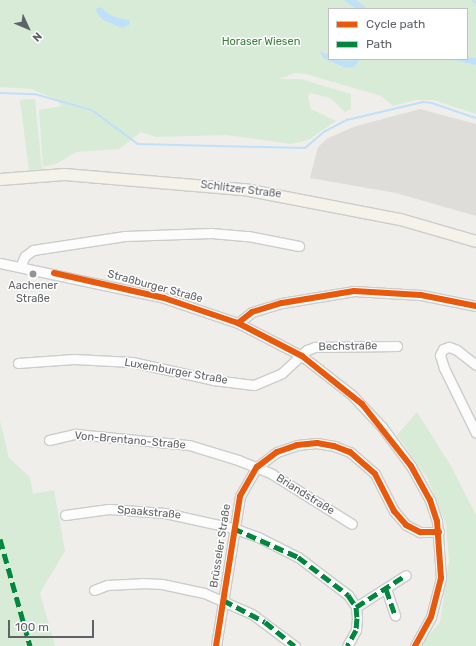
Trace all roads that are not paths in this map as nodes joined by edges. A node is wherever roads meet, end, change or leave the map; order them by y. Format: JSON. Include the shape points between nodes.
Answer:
{"nodes":[{"id":1,"x":0,"y":179,"type":"edge"},
{"id":2,"x":476,"y":241,"type":"edge"},
{"id":3,"x":299,"y":246,"type":"dead end"},
{"id":4,"x":0,"y":263,"type":"edge"},
{"id":5,"x":20,"y":267,"type":"junction"},
{"id":6,"x":476,"y":306,"type":"edge"},
{"id":7,"x":238,"y":323,"type":"junction"},
{"id":8,"x":397,"y":346,"type":"dead end"},
{"id":9,"x":302,"y":356,"type":"junction"},
{"id":10,"x":18,"y":363,"type":"dead end"},
{"id":11,"x":476,"y":365,"type":"edge"},
{"id":12,"x":476,"y":433,"type":"edge"},
{"id":13,"x":49,"y":440,"type":"dead end"},
{"id":14,"x":257,"y":467,"type":"junction"},
{"id":15,"x":64,"y":515,"type":"dead end"},
{"id":16,"x":352,"y":524,"type":"dead end"},
{"id":17,"x":233,"y":528,"type":"junction"},
{"id":18,"x":439,"y":532,"type":"junction"},
{"id":19,"x":406,"y":575,"type":"dead end"},
{"id":20,"x":94,"y":590,"type":"dead end"},
{"id":21,"x":386,"y":590,"type":"junction"},
{"id":22,"x":223,"y":600,"type":"junction"},
{"id":23,"x":356,"y":607,"type":"junction"},
{"id":24,"x":395,"y":615,"type":"dead end"},
{"id":25,"x":216,"y":646,"type":"edge"},
{"id":26,"x":295,"y":646,"type":"edge"},
{"id":27,"x":347,"y":646,"type":"edge"},
{"id":28,"x":415,"y":646,"type":"edge"}],
"edges":[{"from":1,"to":2,"type":"main road","name":"Schlitzer Straße","via":[[64,174],[244,189],[400,219]]},
{"from":3,"to":5,"type":"street","via":[[248,236],[211,233],[125,236],[33,250],[25,256]]},
{"from":4,"to":5,"type":"street","name":"Straßburger Straße"},
{"from":5,"to":7,"type":"street","name":"Straßburger Straße","via":[[164,298]]},
{"from":6,"to":7,"type":"street","via":[[421,295],[354,291],[282,303],[252,312]]},
{"from":7,"to":9,"type":"street","name":"Straßburger Straße"},
{"from":8,"to":9,"type":"street","name":"Bechstraße","via":[[315,347]]},
{"from":9,"to":10,"type":"street","name":"Luxemburger Straße","via":[[282,373],[254,385],[213,380],[132,362],[74,359]]},
{"from":9,"to":18,"type":"street","name":"Straßburger Straße","via":[[352,395],[395,442],[425,489]]},
{"from":11,"to":12,"type":"street","via":[[457,350],[449,347],[444,349],[441,360]]},
{"from":13,"to":14,"type":"street","name":"Von-Brentano-Straße","via":[[76,434],[189,445]]},
{"from":14,"to":16,"type":"street","name":"Briandstraße","via":[[288,483]]},
{"from":14,"to":17,"type":"street","name":"Brüsseler Straße","via":[[240,496]]},
{"from":14,"to":18,"type":"street","name":"Brüsseler Straße","via":[[277,452],[297,445],[317,443],[342,449],[358,457],[370,469],[394,511],[406,525],[420,532]]},
{"from":15,"to":17,"type":"street","name":"Spaakstraße","via":[[109,509],[165,513]]},
{"from":17,"to":22,"type":"street","name":"Brüsseler Straße"},
{"from":17,"to":23,"type":"street","name":"Spaakstraße","via":[[298,557],[348,595]]},
{"from":18,"to":28,"type":"street","name":"Straßburger Straße","via":[[442,566],[439,591],[431,617]]},
{"from":19,"to":21,"type":"street"},
{"from":20,"to":22,"type":"street","via":[[124,583],[162,584]]},
{"from":21,"to":23,"type":"street"},
{"from":21,"to":24,"type":"street"},
{"from":22,"to":25,"type":"street","name":"Brüsseler Straße"},
{"from":22,"to":26,"type":"street","via":[[265,622]]},
{"from":23,"to":27,"type":"street","via":[[356,630]]}]}
